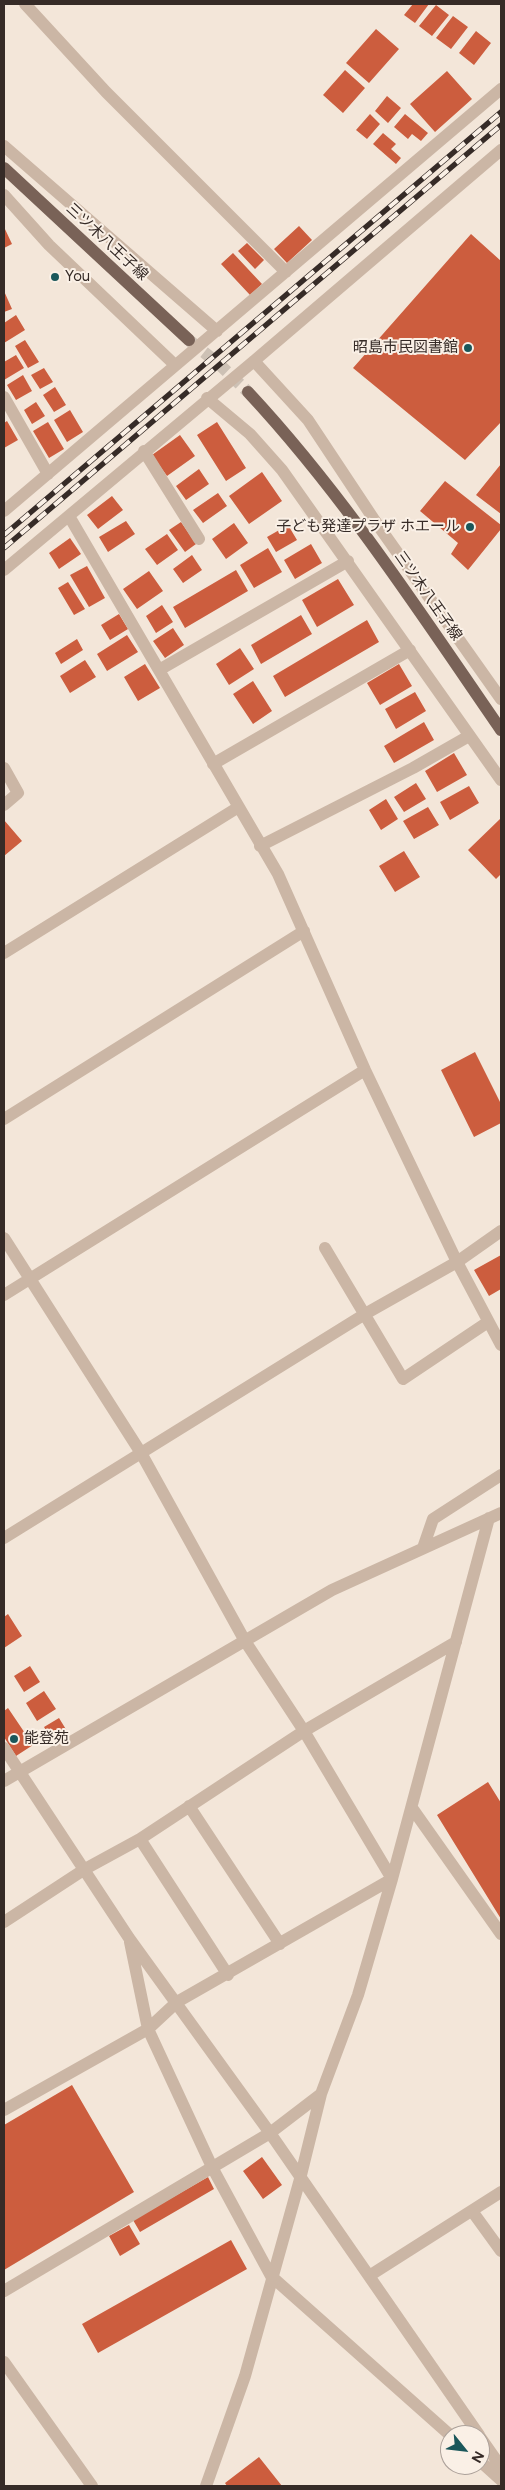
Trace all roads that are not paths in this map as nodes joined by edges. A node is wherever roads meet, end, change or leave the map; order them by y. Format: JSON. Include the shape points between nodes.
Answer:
{"nodes":[{"id":1,"x":25,"y":4,"type":"edge"},
{"id":2,"x":501,"y":89,"type":"edge"},
{"id":3,"x":4,"y":146,"type":"edge"},
{"id":4,"x":501,"y":150,"type":"edge"},
{"id":5,"x":4,"y":168,"type":"edge"},
{"id":6,"x":4,"y":195,"type":"edge"},
{"id":7,"x":286,"y":272,"type":"junction"},
{"id":8,"x":217,"y":331,"type":"junction"},
{"id":9,"x":189,"y":340,"type":"tunnel mouth"},
{"id":10,"x":254,"y":361,"type":"junction"},
{"id":11,"x":175,"y":365,"type":"junction"},
{"id":12,"x":248,"y":392,"type":"tunnel mouth"},
{"id":13,"x":4,"y":397,"type":"edge"},
{"id":14,"x":207,"y":398,"type":"junction"},
{"id":15,"x":144,"y":452,"type":"junction"},
{"id":16,"x":48,"y":474,"type":"junction"},
{"id":17,"x":4,"y":512,"type":"edge"},
{"id":18,"x":69,"y":516,"type":"junction"},
{"id":19,"x":199,"y":539,"type":"dead end"},
{"id":20,"x":348,"y":561,"type":"junction"},
{"id":21,"x":4,"y":570,"type":"edge"},
{"id":22,"x":410,"y":650,"type":"junction"},
{"id":23,"x":159,"y":670,"type":"junction"},
{"id":24,"x":501,"y":699,"type":"edge"},
{"id":25,"x":501,"y":730,"type":"edge"},
{"id":26,"x":469,"y":736,"type":"junction"},
{"id":27,"x":213,"y":764,"type":"junction"},
{"id":28,"x":4,"y":768,"type":"edge"},
{"id":29,"x":501,"y":780,"type":"edge"},
{"id":30,"x":4,"y":805,"type":"edge"},
{"id":31,"x":237,"y":808,"type":"junction"},
{"id":32,"x":260,"y":846,"type":"junction"},
{"id":33,"x":304,"y":931,"type":"junction"},
{"id":34,"x":4,"y":953,"type":"edge"},
{"id":35,"x":366,"y":1070,"type":"junction"},
{"id":36,"x":4,"y":1119,"type":"edge"},
{"id":37,"x":501,"y":1231,"type":"edge"},
{"id":38,"x":4,"y":1238,"type":"edge"},
{"id":39,"x":325,"y":1248,"type":"dead end"},
{"id":40,"x":457,"y":1262,"type":"junction"},
{"id":41,"x":30,"y":1278,"type":"junction"},
{"id":42,"x":4,"y":1295,"type":"edge"},
{"id":43,"x":365,"y":1314,"type":"junction"},
{"id":44,"x":488,"y":1322,"type":"junction"},
{"id":45,"x":501,"y":1345,"type":"edge"},
{"id":46,"x":140,"y":1453,"type":"junction"},
{"id":47,"x":501,"y":1475,"type":"edge"},
{"id":48,"x":501,"y":1513,"type":"edge"},
{"id":49,"x":489,"y":1518,"type":"junction"},
{"id":50,"x":4,"y":1538,"type":"edge"},
{"id":51,"x":423,"y":1548,"type":"junction"},
{"id":52,"x":245,"y":1641,"type":"junction"},
{"id":53,"x":456,"y":1642,"type":"junction"},
{"id":54,"x":304,"y":1731,"type":"junction"},
{"id":55,"x":4,"y":1748,"type":"edge"},
{"id":56,"x":20,"y":1772,"type":"junction"},
{"id":57,"x":4,"y":1781,"type":"edge"},
{"id":58,"x":189,"y":1806,"type":"junction"},
{"id":59,"x":412,"y":1808,"type":"junction"},
{"id":60,"x":140,"y":1839,"type":"junction"},
{"id":61,"x":85,"y":1869,"type":"junction"},
{"id":62,"x":392,"y":1879,"type":"junction"},
{"id":63,"x":4,"y":1922,"type":"edge"},
{"id":64,"x":501,"y":1934,"type":"edge"},
{"id":65,"x":129,"y":1938,"type":"junction"},
{"id":66,"x":280,"y":1944,"type":"junction"},
{"id":67,"x":228,"y":1975,"type":"junction"},
{"id":68,"x":177,"y":2002,"type":"junction"},
{"id":69,"x":148,"y":2029,"type":"junction"},
{"id":70,"x":321,"y":2094,"type":"junction"},
{"id":71,"x":4,"y":2110,"type":"edge"},
{"id":72,"x":270,"y":2133,"type":"junction"},
{"id":73,"x":212,"y":2167,"type":"junction"},
{"id":74,"x":300,"y":2179,"type":"junction"},
{"id":75,"x":501,"y":2192,"type":"edge"},
{"id":76,"x":472,"y":2211,"type":"junction"},
{"id":77,"x":501,"y":2251,"type":"edge"},
{"id":78,"x":272,"y":2276,"type":"junction"},
{"id":79,"x":369,"y":2276,"type":"junction"},
{"id":80,"x":4,"y":2291,"type":"edge"},
{"id":81,"x":4,"y":2362,"type":"edge"},
{"id":82,"x":471,"y":2425,"type":"edge"},
{"id":83,"x":440,"y":2426,"type":"edge"},
{"id":84,"x":490,"y":2452,"type":"edge"},
{"id":85,"x":501,"y":2467,"type":"edge"},
{"id":86,"x":490,"y":2470,"type":"edge"},
{"id":87,"x":501,"y":2480,"type":"edge"},
{"id":88,"x":92,"y":2486,"type":"edge"},
{"id":89,"x":206,"y":2486,"type":"edge"}],
"edges":[{"from":1,"to":7,"type":"street","via":[[106,92]]},
{"from":2,"to":7,"type":"street"},
{"from":3,"to":8,"type":"street"},
{"from":4,"to":10,"type":"street"},
{"from":5,"to":9,"type":"main road","name":"三ツ木八王子線"},
{"from":6,"to":11,"type":"street","via":[[49,245]]},
{"from":7,"to":8,"type":"street"},
{"from":8,"to":11,"type":"street"},
{"from":10,"to":14,"type":"street"},
{"from":10,"to":24,"type":"street","via":[[308,420]]},
{"from":11,"to":16,"type":"street"},
{"from":12,"to":25,"type":"main road","name":"三ツ木八王子線","via":[[291,438],[342,502]]},
{"from":13,"to":16,"type":"street"},
{"from":14,"to":15,"type":"street"},
{"from":14,"to":20,"type":"street","via":[[240,424],[270,456]]},
{"from":15,"to":18,"type":"street"},
{"from":15,"to":19,"type":"street"},
{"from":16,"to":17,"type":"street"},
{"from":18,"to":21,"type":"street"},
{"from":18,"to":23,"type":"street"},
{"from":20,"to":22,"type":"street"},
{"from":20,"to":23,"type":"street"},
{"from":22,"to":26,"type":"street"},
{"from":22,"to":27,"type":"street"},
{"from":23,"to":27,"type":"street"},
{"from":26,"to":29,"type":"street"},
{"from":26,"to":32,"type":"street"},
{"from":27,"to":31,"type":"street"},
{"from":28,"to":30,"type":"street","via":[[18,793]]},
{"from":31,"to":32,"type":"street"},
{"from":31,"to":34,"type":"street"},
{"from":32,"to":33,"type":"street","via":[[278,874]]},
{"from":33,"to":35,"type":"street"},
{"from":33,"to":36,"type":"street"},
{"from":35,"to":40,"type":"street"},
{"from":35,"to":41,"type":"street"},
{"from":37,"to":40,"type":"street"},
{"from":38,"to":41,"type":"street"},
{"from":39,"to":43,"type":"street"},
{"from":40,"to":43,"type":"street"},
{"from":40,"to":44,"type":"street"},
{"from":41,"to":42,"type":"street"},
{"from":41,"to":46,"type":"street"},
{"from":43,"to":44,"type":"street","via":[[403,1379]]},
{"from":43,"to":46,"type":"street"},
{"from":44,"to":45,"type":"street"},
{"from":46,"to":50,"type":"street"},
{"from":46,"to":52,"type":"street"},
{"from":47,"to":51,"type":"street","via":[[433,1519]]},
{"from":48,"to":49,"type":"street"},
{"from":49,"to":51,"type":"street"},
{"from":49,"to":53,"type":"street"},
{"from":51,"to":52,"type":"street","via":[[332,1590]]},
{"from":52,"to":54,"type":"street"},
{"from":52,"to":56,"type":"street"},
{"from":53,"to":54,"type":"street"},
{"from":53,"to":59,"type":"street"},
{"from":54,"to":58,"type":"street"},
{"from":54,"to":62,"type":"street"},
{"from":55,"to":56,"type":"street"},
{"from":56,"to":57,"type":"street"},
{"from":56,"to":61,"type":"street"},
{"from":58,"to":60,"type":"street"},
{"from":58,"to":66,"type":"street"},
{"from":59,"to":62,"type":"street"},
{"from":59,"to":64,"type":"street"},
{"from":60,"to":61,"type":"street"},
{"from":60,"to":67,"type":"street"},
{"from":61,"to":63,"type":"street"},
{"from":61,"to":65,"type":"street"},
{"from":62,"to":66,"type":"street"},
{"from":62,"to":70,"type":"street","via":[[358,1996]]},
{"from":65,"to":68,"type":"street"},
{"from":65,"to":69,"type":"street"},
{"from":66,"to":67,"type":"street"},
{"from":67,"to":68,"type":"street"},
{"from":68,"to":69,"type":"street"},
{"from":68,"to":72,"type":"street"},
{"from":69,"to":71,"type":"street"},
{"from":69,"to":73,"type":"street"},
{"from":70,"to":72,"type":"street"},
{"from":70,"to":74,"type":"street"},
{"from":72,"to":73,"type":"street"},
{"from":72,"to":74,"type":"street"},
{"from":73,"to":78,"type":"street"},
{"from":73,"to":80,"type":"street"},
{"from":74,"to":78,"type":"street"},
{"from":74,"to":79,"type":"street"},
{"from":75,"to":76,"type":"street"},
{"from":76,"to":77,"type":"street"},
{"from":76,"to":79,"type":"street"},
{"from":78,"to":83,"type":"street"},
{"from":78,"to":89,"type":"street","via":[[245,2376]]},
{"from":79,"to":82,"type":"street"},
{"from":81,"to":88,"type":"street"},
{"from":84,"to":85,"type":"street"},
{"from":86,"to":87,"type":"street"}]}
